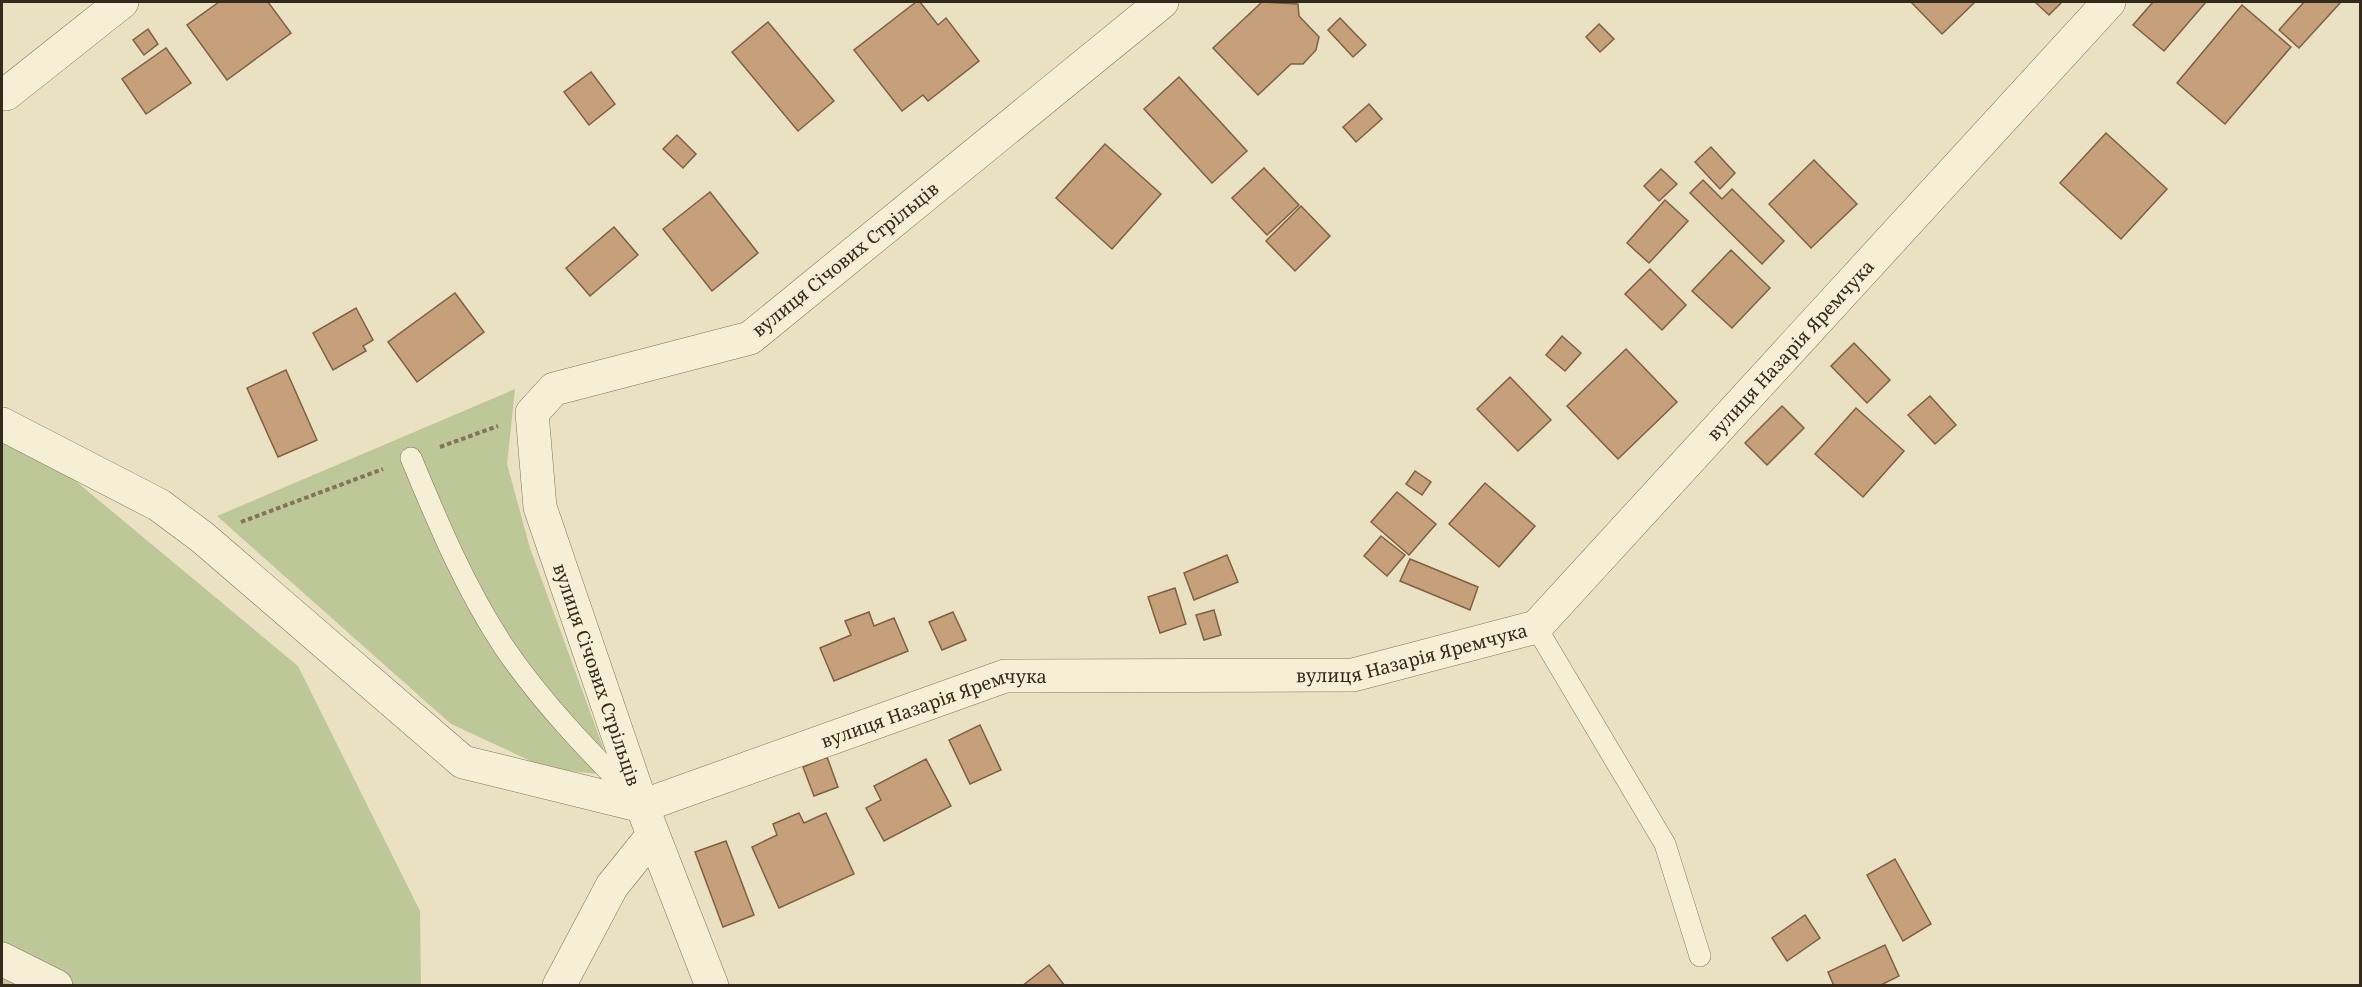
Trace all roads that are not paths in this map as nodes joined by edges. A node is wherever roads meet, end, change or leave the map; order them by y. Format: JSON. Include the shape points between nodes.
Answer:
{"nodes":[{"id":1,"x":122,"y":2,"type":"edge"},
{"id":2,"x":1162,"y":2,"type":"edge"},
{"id":3,"x":2109,"y":2,"type":"edge"},
{"id":4,"x":6,"y":94,"type":"dead end"},
{"id":5,"x":2,"y":423,"type":"edge"},
{"id":6,"x":411,"y":458,"type":"road end"},
{"id":7,"x":1536,"y":627,"type":"junction"},
{"id":8,"x":648,"y":820,"type":"junction"},
{"id":9,"x":1700,"y":956,"type":"dead end"},
{"id":10,"x":2,"y":959,"type":"edge"},
{"id":11,"x":56,"y":986,"type":"edge"},
{"id":12,"x":559,"y":986,"type":"edge"},
{"id":13,"x":712,"y":986,"type":"edge"}],
"edges":[{"from":1,"to":4,"type":"street"},
{"from":2,"to":8,"type":"street","name":"вулиця Січових Стрільців","via":[[750,338],[554,388],[532,413],[540,507]]},
{"from":3,"to":7,"type":"street","name":"вулиця Назарія Яремчука"},
{"from":5,"to":8,"type":"street","via":[[159,505],[202,537],[463,762]]},
{"from":6,"to":8,"type":"lane","via":[[452,556],[504,647],[569,731]]},
{"from":7,"to":8,"type":"street","name":"вулиця Назарія Яремчука","via":[[1353,675],[1005,676]]},
{"from":7,"to":9,"type":"lane","via":[[1665,844]]},
{"from":8,"to":12,"type":"street"},
{"from":8,"to":13,"type":"street","name":"вулиця Січових Стрільців"},
{"from":10,"to":11,"type":"street"}]}
